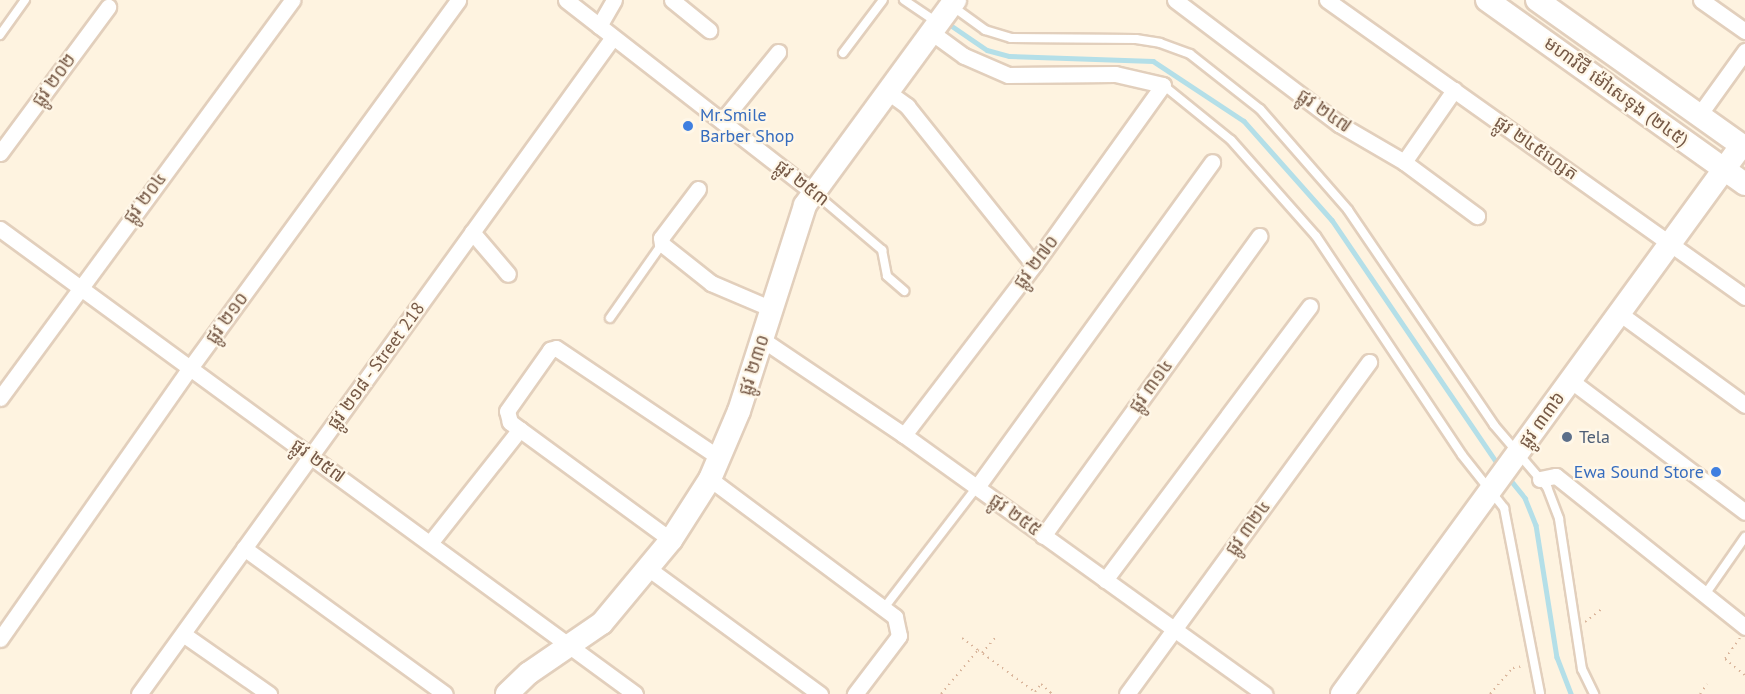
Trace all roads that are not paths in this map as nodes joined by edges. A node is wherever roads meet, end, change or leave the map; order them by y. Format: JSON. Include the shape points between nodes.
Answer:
{"nodes":[{"id":1,"x":25,"y":0,"type":"edge"},
{"id":2,"x":292,"y":0,"type":"edge"},
{"id":3,"x":458,"y":0,"type":"edge"},
{"id":4,"x":566,"y":0,"type":"edge"},
{"id":5,"x":614,"y":0,"type":"edge"},
{"id":6,"x":672,"y":0,"type":"edge"},
{"id":7,"x":883,"y":0,"type":"edge"},
{"id":8,"x":904,"y":0,"type":"edge"},
{"id":9,"x":1175,"y":0,"type":"edge"},
{"id":10,"x":1327,"y":0,"type":"edge"},
{"id":11,"x":1487,"y":0,"type":"edge"},
{"id":12,"x":1537,"y":0,"type":"edge"},
{"id":13,"x":1701,"y":0,"type":"edge"},
{"id":14,"x":110,"y":4,"type":"edge"},
{"id":15,"x":944,"y":15,"type":"edge"},
{"id":16,"x":599,"y":26,"type":"junction"},
{"id":17,"x":709,"y":30,"type":"dead end"},
{"id":18,"x":1745,"y":32,"type":"edge"},
{"id":19,"x":0,"y":34,"type":"edge"},
{"id":20,"x":614,"y":37,"type":"junction"},
{"id":21,"x":1745,"y":51,"type":"edge"},
{"id":22,"x":778,"y":52,"type":"dead end"},
{"id":23,"x":843,"y":53,"type":"dead end"},
{"id":24,"x":1163,"y":85,"type":"junction"},
{"id":25,"x":1454,"y":90,"type":"junction"},
{"id":26,"x":888,"y":92,"type":"junction"},
{"id":27,"x":1699,"y":115,"type":"junction"},
{"id":28,"x":722,"y":121,"type":"junction"},
{"id":29,"x":1744,"y":149,"type":"edge"},
{"id":30,"x":0,"y":153,"type":"edge"},
{"id":31,"x":1212,"y":162,"type":"dead end"},
{"id":32,"x":1404,"y":162,"type":"junction"},
{"id":33,"x":1733,"y":176,"type":"edge"},
{"id":34,"x":698,"y":189,"type":"dead end"},
{"id":35,"x":814,"y":193,"type":"junction"},
{"id":36,"x":1477,"y":216,"type":"dead end"},
{"id":37,"x":0,"y":229,"type":"edge"},
{"id":38,"x":472,"y":232,"type":"junction"},
{"id":39,"x":1259,"y":236,"type":"dead end"},
{"id":40,"x":662,"y":244,"type":"junction"},
{"id":41,"x":1670,"y":244,"type":"junction"},
{"id":42,"x":1034,"y":265,"type":"junction"},
{"id":43,"x":508,"y":274,"type":"dead end"},
{"id":44,"x":80,"y":287,"type":"junction"},
{"id":45,"x":904,"y":291,"type":"dead end"},
{"id":46,"x":1745,"y":297,"type":"edge"},
{"id":47,"x":1310,"y":306,"type":"dead end"},
{"id":48,"x":772,"y":309,"type":"junction"},
{"id":49,"x":1619,"y":313,"type":"junction"},
{"id":50,"x":610,"y":318,"type":"dead end"},
{"id":51,"x":763,"y":340,"type":"junction"},
{"id":52,"x":1369,"y":362,"type":"dead end"},
{"id":53,"x":190,"y":368,"type":"junction"},
{"id":54,"x":1570,"y":380,"type":"junction"},
{"id":55,"x":0,"y":398,"type":"edge"},
{"id":56,"x":1745,"y":405,"type":"edge"},
{"id":57,"x":520,"y":429,"type":"junction"},
{"id":58,"x":904,"y":435,"type":"junction"},
{"id":59,"x":1517,"y":454,"type":"junction"},
{"id":60,"x":311,"y":456,"type":"junction"},
{"id":61,"x":720,"y":458,"type":"junction"},
{"id":62,"x":710,"y":479,"type":"junction"},
{"id":63,"x":1540,"y":479,"type":"junction"},
{"id":64,"x":977,"y":487,"type":"junction"},
{"id":65,"x":1493,"y":487,"type":"junction"},
{"id":66,"x":1745,"y":512,"type":"edge"},
{"id":67,"x":1043,"y":536,"type":"junction"},
{"id":68,"x":1745,"y":537,"type":"edge"},
{"id":69,"x":671,"y":540,"type":"junction"},
{"id":70,"x":430,"y":543,"type":"junction"},
{"id":71,"x":244,"y":548,"type":"junction"},
{"id":72,"x":649,"y":569,"type":"junction"},
{"id":73,"x":1105,"y":580,"type":"junction"},
{"id":74,"x":1703,"y":597,"type":"junction"},
{"id":75,"x":884,"y":608,"type":"junction"},
{"id":76,"x":1745,"y":629,"type":"edge"},
{"id":77,"x":1174,"y":630,"type":"junction"},
{"id":78,"x":183,"y":634,"type":"junction"},
{"id":79,"x":0,"y":639,"type":"edge"},
{"id":80,"x":570,"y":645,"type":"junction"},
{"id":81,"x":147,"y":691,"type":"edge"},
{"id":82,"x":269,"y":694,"type":"edge"},
{"id":83,"x":445,"y":694,"type":"edge"},
{"id":84,"x":507,"y":694,"type":"edge"},
{"id":85,"x":635,"y":694,"type":"edge"},
{"id":86,"x":820,"y":694,"type":"edge"},
{"id":87,"x":855,"y":694,"type":"edge"},
{"id":88,"x":1128,"y":694,"type":"edge"},
{"id":89,"x":1265,"y":694,"type":"edge"},
{"id":90,"x":1342,"y":694,"type":"edge"},
{"id":91,"x":1540,"y":694,"type":"edge"},
{"id":92,"x":1594,"y":694,"type":"edge"}],
"edges":[{"from":1,"to":19,"type":"lane"},
{"from":2,"to":44,"type":"street","name":"ផ្លូវ ២០៤"},
{"from":3,"to":53,"type":"street","name":"ផ្លូវ ២១០"},
{"from":4,"to":16,"type":"street","name":"ផ្លូវ ២៥៣"},
{"from":5,"to":16,"type":"street"},
{"from":6,"to":17,"type":"street"},
{"from":7,"to":23,"type":"lane"},
{"from":8,"to":15,"type":"lane"},
{"from":9,"to":32,"type":"street","name":"ផ្លូវ ២៤៧","via":[[1339,124]]},
{"from":10,"to":25,"type":"street","name":"ផ្លូវ ២៤៥ហ្សេត"},
{"from":11,"to":33,"type":"street","name":"មហាវិថី ម៉ៅសេទុង (២៤៥)"},
{"from":12,"to":27,"type":"street","name":"មហាវិថី ម៉ៅសេទុង (២៤៥)"},
{"from":13,"to":18,"type":"street"},
{"from":14,"to":30,"type":"street","name":"ផ្លូវ ២០២"},
{"from":15,"to":24,"type":"street","via":[[964,56],[1008,75],[1115,74]]},
{"from":15,"to":26,"type":"street","name":"ផ្លូវ ២៣០"},
{"from":15,"to":59,"type":"lane","via":[[1011,38],[1136,39],[1190,54],[1251,102],[1348,210]]},
{"from":16,"to":20,"type":"street","name":"ផ្លូវ ២៥៣"},
{"from":20,"to":28,"type":"street","name":"ផ្លូវ ២៥៣"},
{"from":20,"to":38,"type":"street","name":"ផ្លូវ ២១៨ - Street 218"},
{"from":21,"to":27,"type":"street"},
{"from":22,"to":28,"type":"street"},
{"from":24,"to":42,"type":"street","name":"ផ្លូវ ២៧០"},
{"from":24,"to":65,"type":"lane","via":[[1231,140],[1316,236],[1462,455]]},
{"from":25,"to":32,"type":"street"},
{"from":25,"to":41,"type":"street","name":"ផ្លូវ ២៤៥ហ្សេត"},
{"from":26,"to":35,"type":"street","name":"ផ្លូវ ២៣០"},
{"from":26,"to":42,"type":"street","via":[[907,106]]},
{"from":27,"to":29,"type":"street","name":"មហាវិថី ម៉ៅសេទុង (២៤៥)"},
{"from":28,"to":35,"type":"street","name":"ផ្លូវ ២៥៣"},
{"from":29,"to":33,"type":"street","name":"ផ្លូវ ៣៣៦"},
{"from":31,"to":64,"type":"street"},
{"from":32,"to":36,"type":"street","name":"ផ្លូវ ២៤៧"},
{"from":33,"to":41,"type":"street","name":"ផ្លូវ ៣៣៦"},
{"from":34,"to":40,"type":"street","via":[[661,238]]},
{"from":35,"to":45,"type":"lane","name":"ផ្លូវ ២៥៣","via":[[882,250],[887,276]]},
{"from":35,"to":48,"type":"street","name":"ផ្លូវ ២៣០","via":[[805,205]]},
{"from":37,"to":44,"type":"street","name":"ផ្លូវ ២៥៧"},
{"from":38,"to":43,"type":"street"},
{"from":38,"to":60,"type":"street","name":"ផ្លូវ ២១៨ - Street 218"},
{"from":39,"to":67,"type":"street","name":"ផ្លូវ ៣១៤"},
{"from":40,"to":48,"type":"street","via":[[711,283]]},
{"from":40,"to":50,"type":"lane"},
{"from":41,"to":46,"type":"street","name":"ផ្លូវ ២៤៥ហ្សេត"},
{"from":41,"to":49,"type":"street","name":"ផ្លូវ ៣៣៦"},
{"from":42,"to":58,"type":"street","name":"ផ្លូវ ២៧០"},
{"from":44,"to":53,"type":"street","name":"ផ្លូវ ២៥៧"},
{"from":44,"to":55,"type":"street","name":"ផ្លូវ ២០៤"},
{"from":47,"to":73,"type":"street"},
{"from":48,"to":51,"type":"street","name":"ផ្លូវ ២៣០"},
{"from":49,"to":54,"type":"street","name":"ផ្លូវ ៣៣៦"},
{"from":49,"to":56,"type":"street"},
{"from":51,"to":58,"type":"street","name":"ផ្លូវ ២៥៥"},
{"from":51,"to":61,"type":"street","name":"ផ្លូវ ២៣០"},
{"from":52,"to":77,"type":"street","name":"ផ្លូវ ៣២៤"},
{"from":53,"to":60,"type":"street","name":"ផ្លូវ ២៥៧"},
{"from":53,"to":79,"type":"street","name":"ផ្លូវ ២១០"},
{"from":54,"to":59,"type":"street","name":"ផ្លូវ ៣៣៦"},
{"from":54,"to":66,"type":"street"},
{"from":57,"to":61,"type":"street","via":[[506,418],[507,411],[550,350],[556,348]]},
{"from":57,"to":69,"type":"street"},
{"from":57,"to":70,"type":"street"},
{"from":58,"to":64,"type":"street","name":"ផ្លូវ ២៥៥"},
{"from":59,"to":63,"type":"lane"},
{"from":59,"to":65,"type":"street","name":"ផ្លូវ ៣៣៦"},
{"from":60,"to":70,"type":"street","name":"ផ្លូវ ២៥៧"},
{"from":60,"to":71,"type":"street","name":"ផ្លូវ ២១៨ - Street 218"},
{"from":61,"to":62,"type":"street","name":"ផ្លូវ ២៣០"},
{"from":62,"to":69,"type":"street","name":"ផ្លូវ ២៣០"},
{"from":62,"to":75,"type":"street"},
{"from":63,"to":74,"type":"street","via":[[1556,476]]},
{"from":63,"to":92,"type":"lane","via":[[1559,519],[1582,669]]},
{"from":64,"to":67,"type":"street","name":"ផ្លូវ ២៥៥"},
{"from":64,"to":75,"type":"lane"},
{"from":65,"to":90,"type":"street","name":"ផ្លូវ ៣៣៦"},
{"from":65,"to":91,"type":"lane","via":[[1512,533]]},
{"from":67,"to":73,"type":"street","name":"ផ្លូវ ២៥៥"},
{"from":68,"to":74,"type":"lane"},
{"from":69,"to":72,"type":"street","name":"ផ្លូវ ២៣០"},
{"from":70,"to":80,"type":"street","name":"ផ្លូវ ២៥៧"},
{"from":71,"to":78,"type":"street","name":"ផ្លូវ ២១៨ - Street 218"},
{"from":71,"to":83,"type":"street"},
{"from":72,"to":80,"type":"street","name":"ផ្លូវ ២៣០","via":[[602,623]]},
{"from":72,"to":86,"type":"street"},
{"from":73,"to":77,"type":"street","name":"ផ្លូវ ២៥៥"},
{"from":74,"to":76,"type":"street"},
{"from":75,"to":87,"type":"street","via":[[895,617],[899,636]]},
{"from":77,"to":88,"type":"street","name":"ផ្លូវ ៣២៤"},
{"from":77,"to":89,"type":"street","name":"ផ្លូវ ២៥៥"},
{"from":78,"to":81,"type":"street","name":"ផ្លូវ ២១៨ - Street 218"},
{"from":78,"to":82,"type":"street"},
{"from":80,"to":84,"type":"street","name":"ផ្លូវ ២៣០","via":[[529,673]]},
{"from":80,"to":85,"type":"street","name":"ផ្លូវ ២៥៧"}]}
